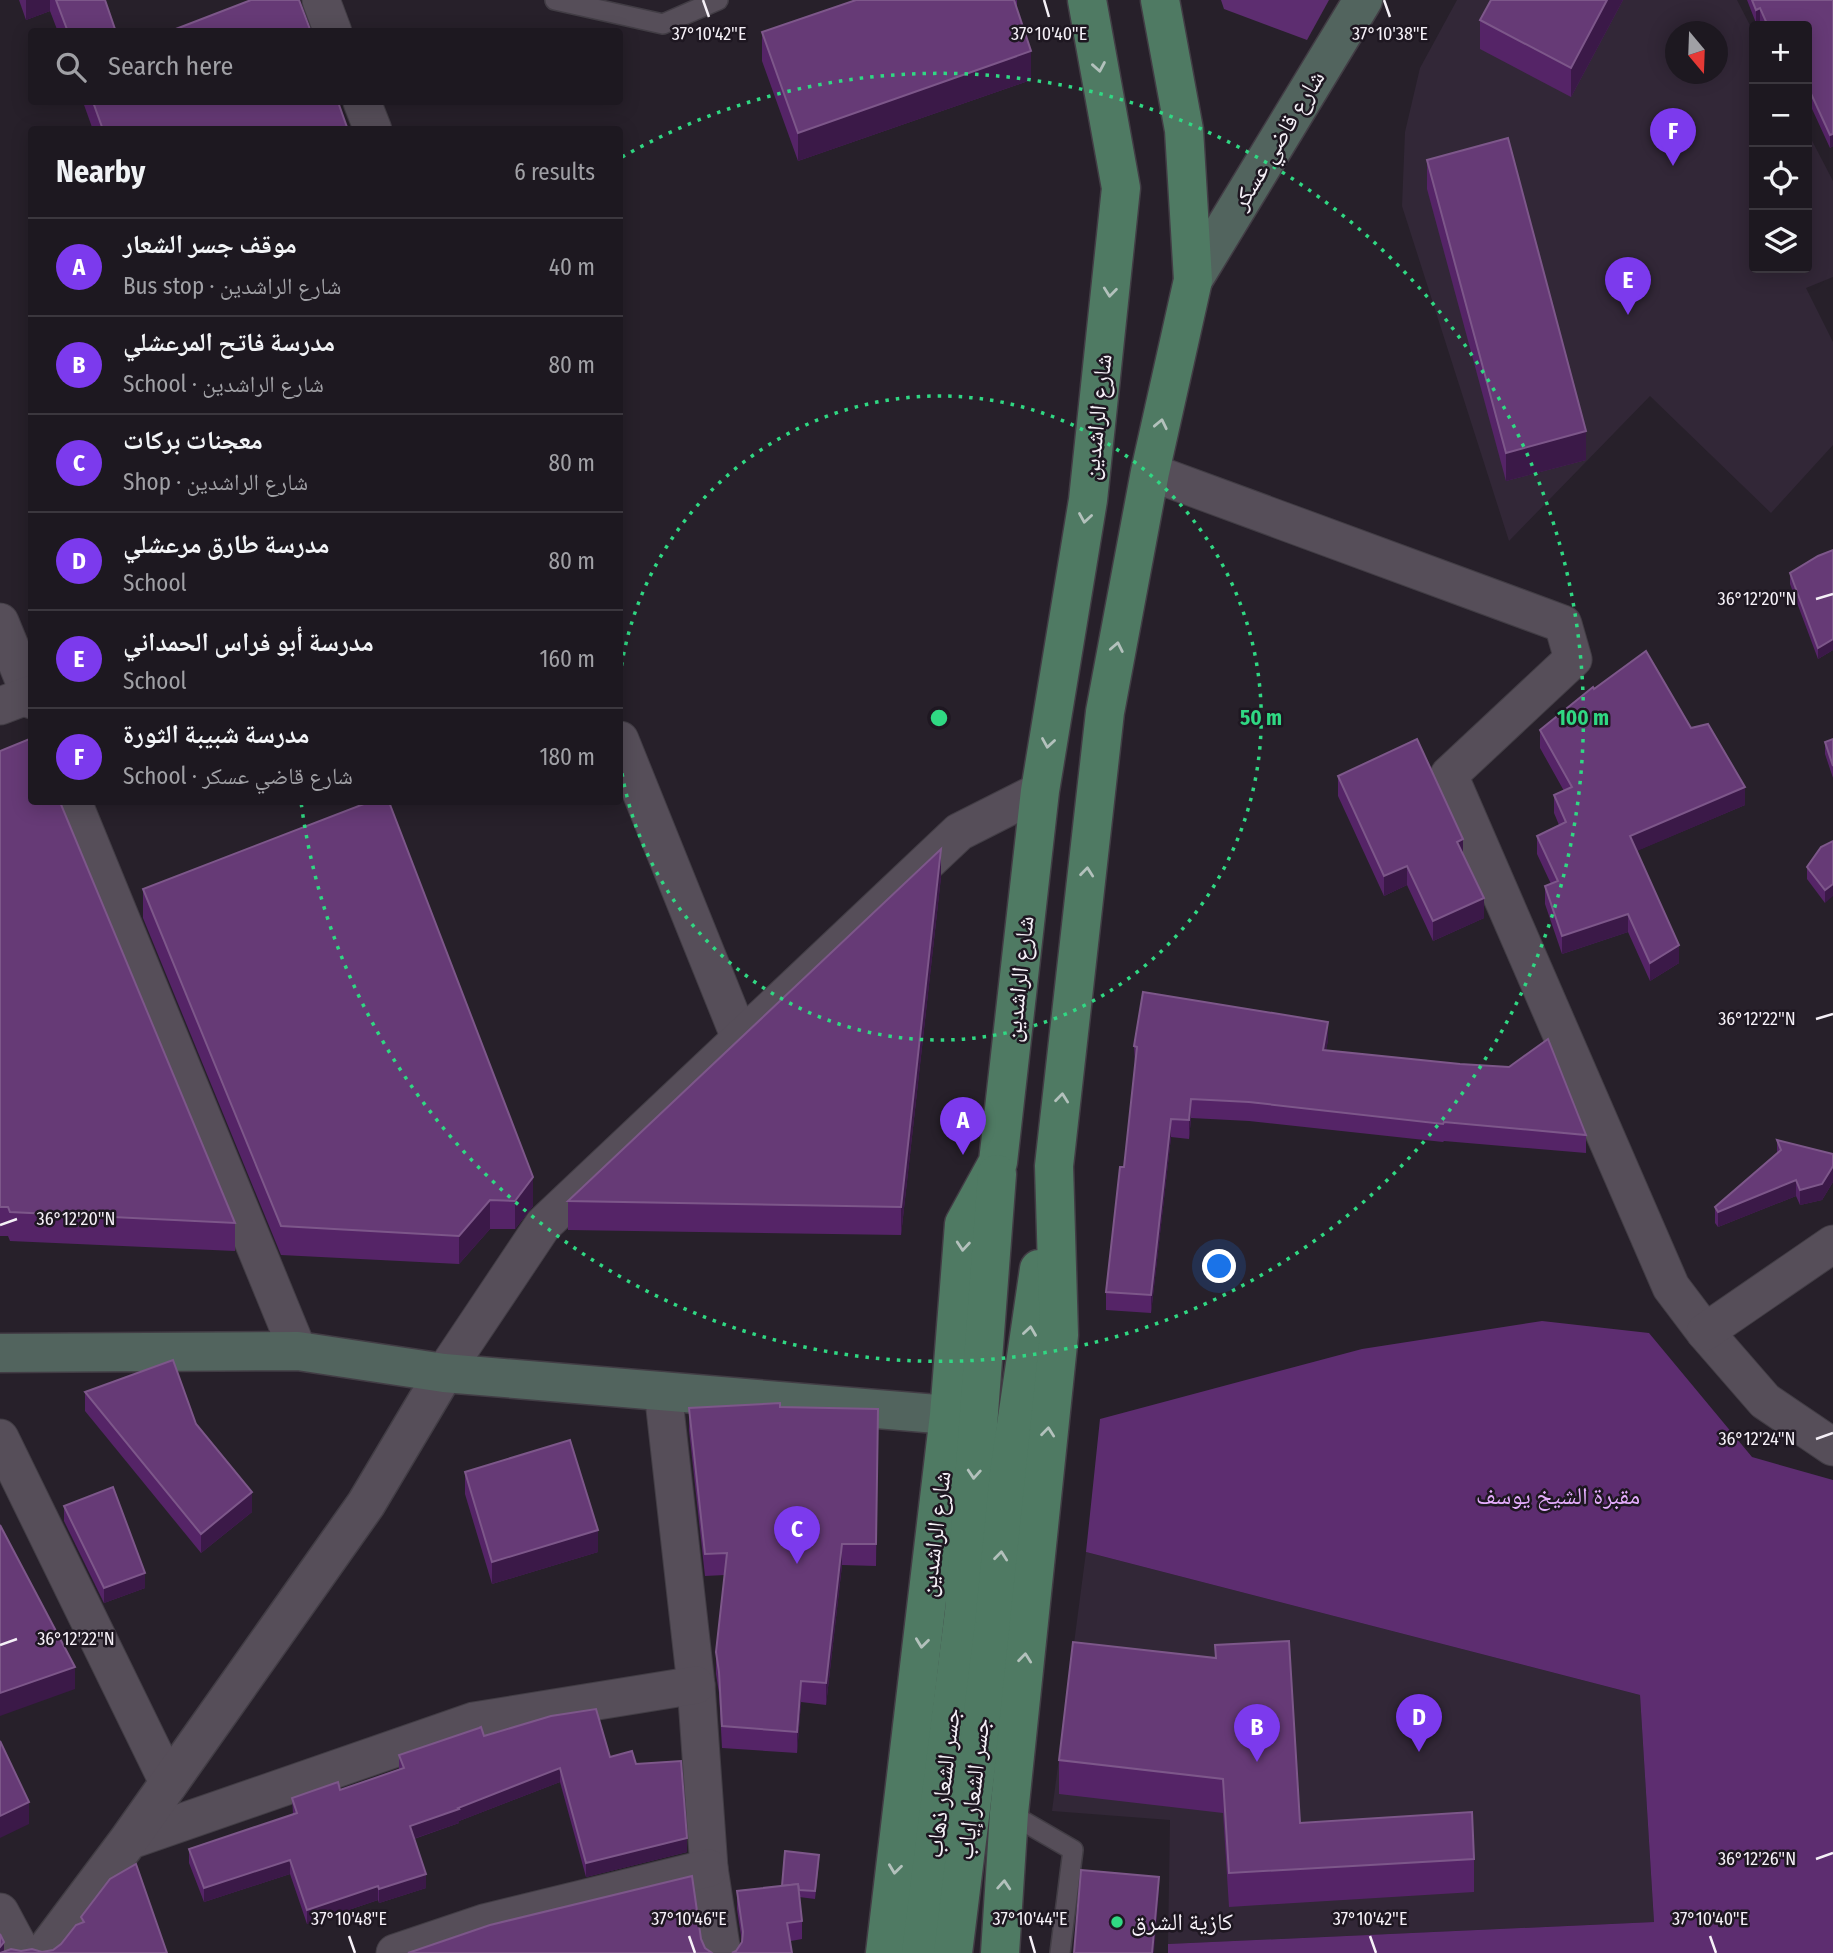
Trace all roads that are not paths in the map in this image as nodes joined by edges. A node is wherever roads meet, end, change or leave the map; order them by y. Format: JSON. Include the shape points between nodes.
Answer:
{"nodes":[{"id":1,"x":321,"y":0,"type":"edge"},
{"id":2,"x":555,"y":0,"type":"edge"},
{"id":3,"x":718,"y":0,"type":"edge"},
{"id":4,"x":1087,"y":0,"type":"edge"},
{"id":5,"x":1160,"y":0,"type":"edge"},
{"id":6,"x":1363,"y":0,"type":"edge"},
{"id":7,"x":332,"y":28,"type":"edge"},
{"id":8,"x":363,"y":105,"type":"edge"},
{"id":9,"x":371,"y":126,"type":"edge"},
{"id":10,"x":1193,"y":280,"type":"junction"},
{"id":11,"x":1150,"y":472,"type":"junction"},
{"id":12,"x":0,"y":622,"type":"edge"},
{"id":13,"x":20,"y":700,"type":"edge"},
{"id":14,"x":623,"y":747,"type":"edge"},
{"id":15,"x":1040,"y":791,"type":"junction"},
{"id":16,"x":74,"y":805,"type":"edge"},
{"id":17,"x":740,"y":1038,"type":"junction"},
{"id":18,"x":998,"y":1162,"type":"junction"},
{"id":19,"x":1054,"y":1166,"type":"junction"},
{"id":20,"x":1833,"y":1244,"type":"edge"},
{"id":21,"x":1705,"y":1332,"type":"junction"},
{"id":22,"x":298,"y":1351,"type":"junction"},
{"id":23,"x":0,"y":1353,"type":"edge"},
{"id":24,"x":444,"y":1373,"type":"junction"},
{"id":25,"x":663,"y":1391,"type":"junction"},
{"id":26,"x":949,"y":1415,"type":"junction"},
{"id":27,"x":0,"y":1438,"type":"edge"},
{"id":28,"x":1833,"y":1447,"type":"edge"},
{"id":29,"x":979,"y":1618,"type":"junction"},
{"id":30,"x":696,"y":1685,"type":"junction"},
{"id":31,"x":169,"y":1784,"type":"junction"},
{"id":32,"x":1009,"y":1813,"type":"junction"},
{"id":33,"x":128,"y":1841,"type":"junction"},
{"id":34,"x":709,"y":1868,"type":"junction"},
{"id":35,"x":0,"y":1912,"type":"edge"},
{"id":36,"x":22,"y":1953,"type":"edge"},
{"id":37,"x":44,"y":1953,"type":"edge"},
{"id":38,"x":395,"y":1953,"type":"edge"},
{"id":39,"x":722,"y":1953,"type":"edge"},
{"id":40,"x":885,"y":1953,"type":"edge"},
{"id":41,"x":921,"y":1953,"type":"edge"},
{"id":42,"x":953,"y":1953,"type":"edge"},
{"id":43,"x":1000,"y":1953,"type":"edge"},
{"id":44,"x":1060,"y":1953,"type":"edge"}],
"edges":[{"from":1,"to":7,"type":"street"},
{"from":2,"to":3,"type":"lane","via":[[663,24]]},
{"from":4,"to":15,"type":"main road","name":"شارع الراشدين","one_way":true,"via":[[1121,188],[1088,500]]},
{"from":5,"to":10,"type":"main road","via":[[1184,131]]},
{"from":6,"to":10,"type":"main road","name":"شارع قاضي عسكر"},
{"from":8,"to":9,"type":"street"},
{"from":11,"to":10,"type":"main road","one_way":true},
{"from":19,"to":11,"type":"main road","one_way":true,"via":[[1105,712]]},
{"from":11,"to":21,"type":"street","via":[[1563,624],[1573,659],[1449,775],[1671,1287]]},
{"from":12,"to":13,"type":"street"},
{"from":14,"to":17,"type":"street"},
{"from":15,"to":17,"type":"street","via":[[959,832]]},
{"from":15,"to":18,"type":"main road","name":"شارع الراشدين"},
{"from":16,"to":22,"type":"street"},
{"from":17,"to":24,"type":"street","via":[[543,1225]]},
{"from":18,"to":26,"type":"main road","name":"شارع الراشدين","one_way":true,"via":[[964,1224]]},
{"from":18,"to":29,"type":"main road","one_way":true},
{"from":29,"to":19,"type":"main road","one_way":true,"via":[[1009,1473]]},
{"from":32,"to":19,"type":"main road","one_way":true,"via":[[1059,1335]]},
{"from":20,"to":21,"type":"street"},
{"from":21,"to":28,"type":"street","via":[[1765,1401]]},
{"from":22,"to":23,"type":"main road"},
{"from":22,"to":24,"type":"main road"},
{"from":24,"to":25,"type":"main road"},
{"from":24,"to":31,"type":"street","via":[[366,1504]]},
{"from":25,"to":26,"type":"main road"},
{"from":25,"to":30,"type":"street"},
{"from":26,"to":40,"type":"main road","name":"شارع الراشدين","one_way":true},
{"from":27,"to":31,"type":"street"},
{"from":29,"to":41,"type":"main road","name":"جسر الشعار ذهاب"},
{"from":29,"to":42,"type":"main road","name":"جسر الشعار إياب"},
{"from":30,"to":33,"type":"street","via":[[474,1721]]},
{"from":30,"to":34,"type":"street"},
{"from":31,"to":33,"type":"street"},
{"from":43,"to":32,"type":"main road","one_way":true},
{"from":32,"to":44,"type":"lane","via":[[1073,1850]]},
{"from":33,"to":37,"type":"street"},
{"from":34,"to":38,"type":"street","via":[[484,1923]]},
{"from":34,"to":39,"type":"street"},
{"from":35,"to":36,"type":"street"}]}
